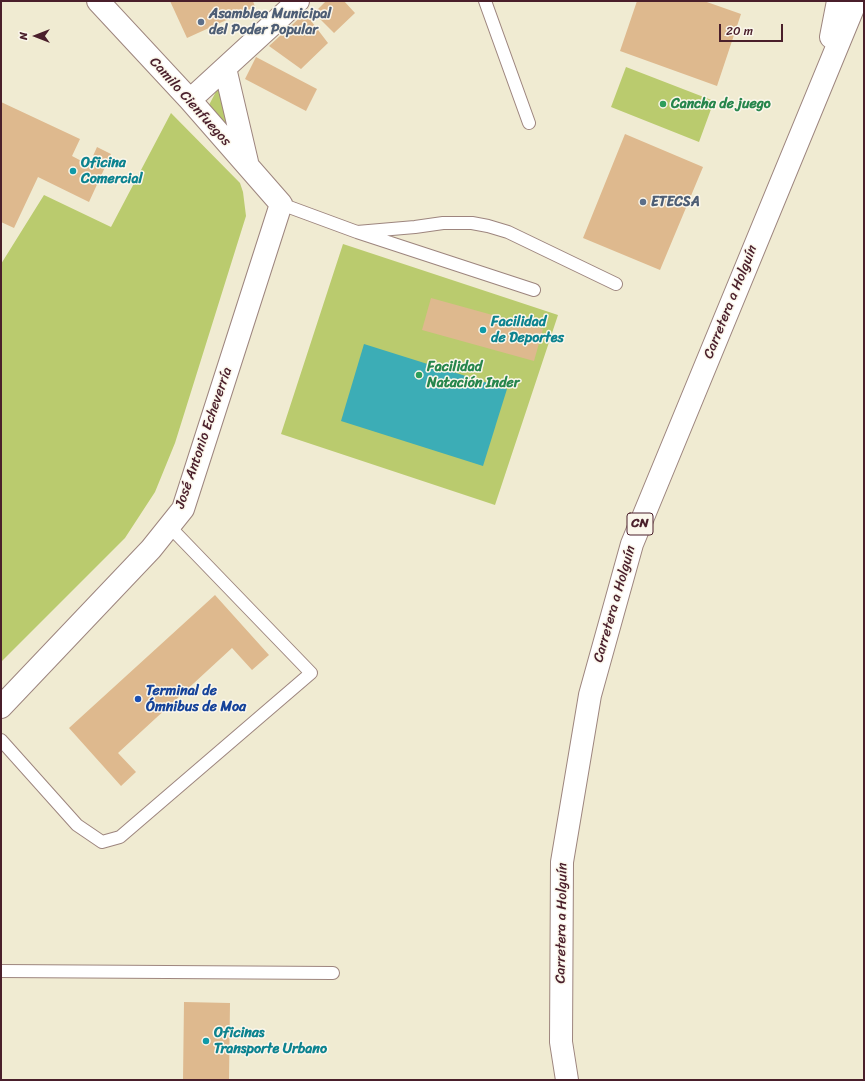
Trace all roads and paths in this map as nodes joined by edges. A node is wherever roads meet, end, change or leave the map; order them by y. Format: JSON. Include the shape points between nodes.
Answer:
{"nodes":[{"id":1,"x":98,"y":1,"type":"edge"},
{"id":2,"x":298,"y":1,"type":"edge"},
{"id":3,"x":486,"y":1,"type":"edge"},
{"id":4,"x":838,"y":1,"type":"edge"},
{"id":5,"x":856,"y":1,"type":"edge"},
{"id":6,"x":225,"y":68,"type":"junction"},
{"id":7,"x":821,"y":85,"type":"junction"},
{"id":8,"x":190,"y":100,"type":"junction"},
{"id":9,"x":529,"y":123,"type":"dead end"},
{"id":10,"x":248,"y":165,"type":"junction"},
{"id":11,"x":281,"y":204,"type":"junction"},
{"id":12,"x":357,"y":232,"type":"junction"},
{"id":13,"x":616,"y":284,"type":"dead end"},
{"id":14,"x":534,"y":290,"type":"dead end"},
{"id":15,"x":169,"y":526,"type":"junction"},
{"id":16,"x":1,"y":706,"type":"edge"},
{"id":17,"x":1,"y":740,"type":"edge"},
{"id":18,"x":1,"y":971,"type":"edge"},
{"id":19,"x":333,"y":973,"type":"dead end"},
{"id":20,"x":567,"y":1080,"type":"edge"}],
"edges":[{"from":1,"to":8,"type":"main road","name":"Camilo Cienfuegos"},
{"from":2,"to":6,"type":"main road"},
{"from":3,"to":9,"type":"lane"},
{"from":4,"to":7,"type":"main road"},
{"from":5,"to":7,"type":"main road","name":"Carretera a Holguín","number":"CN"},
{"from":6,"to":8,"type":"main road"},
{"from":6,"to":10,"type":"main road"},
{"from":7,"to":20,"type":"main road","name":"Carretera a Holguín","number":"CN","via":[[632,544],[590,695],[562,862],[561,1042]]},
{"from":8,"to":10,"type":"main road","name":"Camilo Cienfuegos"},
{"from":10,"to":11,"type":"main road","name":"Camilo Cienfuegos"},
{"from":11,"to":12,"type":"lane"},
{"from":11,"to":15,"type":"main road","name":"José Antonio Echeverría","via":[[183,509]]},
{"from":12,"to":13,"type":"lane","via":[[443,223],[488,226],[508,232]]},
{"from":12,"to":14,"type":"lane"},
{"from":15,"to":16,"type":"main road","name":"José Antonio Echeverría","via":[[151,549]]},
{"from":15,"to":17,"type":"lane","via":[[311,673],[120,838],[102,842],[77,825]]},
{"from":18,"to":19,"type":"lane"}]}
